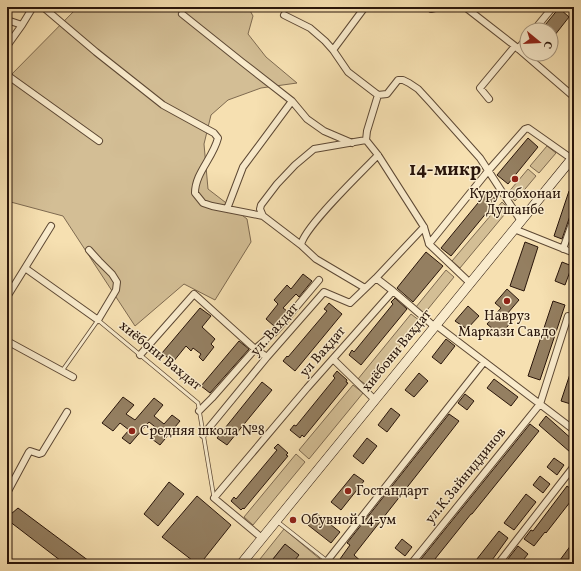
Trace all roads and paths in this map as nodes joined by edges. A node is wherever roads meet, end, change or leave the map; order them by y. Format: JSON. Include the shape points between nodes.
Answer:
{"nodes":[{"id":1,"x":33,"y":7,"type":"edge"},
{"id":2,"x":43,"y":7,"type":"edge"},
{"id":3,"x":365,"y":7,"type":"edge"},
{"id":4,"x":428,"y":7,"type":"edge"},
{"id":5,"x":439,"y":7,"type":"edge"},
{"id":6,"x":465,"y":7,"type":"edge"},
{"id":7,"x":552,"y":7,"type":"edge"},
{"id":8,"x":182,"y":14,"type":"dead end"},
{"id":9,"x":284,"y":15,"type":"dead end"},
{"id":10,"x":7,"y":20,"type":"edge"},
{"id":11,"x":540,"y":22,"type":"edge"},
{"id":12,"x":22,"y":25,"type":"junction"},
{"id":13,"x":7,"y":46,"type":"edge"},
{"id":14,"x":517,"y":48,"type":"junction"},
{"id":15,"x":333,"y":50,"type":"junction"},
{"id":16,"x":7,"y":75,"type":"edge"},
{"id":17,"x":378,"y":94,"type":"junction"},
{"id":18,"x":574,"y":97,"type":"edge"},
{"id":19,"x":489,"y":100,"type":"dead end"},
{"id":20,"x":292,"y":101,"type":"junction"},
{"id":21,"x":366,"y":140,"type":"junction"},
{"id":22,"x":99,"y":141,"type":"dead end"},
{"id":23,"x":352,"y":143,"type":"junction"},
{"id":24,"x":378,"y":155,"type":"junction"},
{"id":25,"x":573,"y":157,"type":"edge"},
{"id":26,"x":488,"y":170,"type":"junction"},
{"id":27,"x":227,"y":209,"type":"junction"},
{"id":28,"x":263,"y":216,"type":"junction"},
{"id":29,"x":574,"y":218,"type":"edge"},
{"id":30,"x":521,"y":221,"type":"junction"},
{"id":31,"x":51,"y":226,"type":"dead end"},
{"id":32,"x":424,"y":227,"type":"junction"},
{"id":33,"x":514,"y":229,"type":"junction"},
{"id":34,"x":429,"y":244,"type":"junction"},
{"id":35,"x":301,"y":245,"type":"junction"},
{"id":36,"x":565,"y":249,"type":"junction"},
{"id":37,"x":90,"y":250,"type":"dead end"},
{"id":38,"x":574,"y":253,"type":"edge"},
{"id":39,"x":25,"y":268,"type":"junction"},
{"id":40,"x":376,"y":278,"type":"junction"},
{"id":41,"x":319,"y":280,"type":"dead end"},
{"id":42,"x":470,"y":283,"type":"junction"},
{"id":43,"x":365,"y":288,"type":"junction"},
{"id":44,"x":393,"y":291,"type":"junction"},
{"id":45,"x":7,"y":297,"type":"edge"},
{"id":46,"x":568,"y":316,"type":"dead end"},
{"id":47,"x":98,"y":320,"type":"junction"},
{"id":48,"x":435,"y":326,"type":"junction"},
{"id":49,"x":7,"y":341,"type":"edge"},
{"id":50,"x":255,"y":349,"type":"junction"},
{"id":51,"x":140,"y":355,"type":"junction"},
{"id":52,"x":267,"y":357,"type":"junction"},
{"id":53,"x":333,"y":359,"type":"junction"},
{"id":54,"x":484,"y":362,"type":"junction"},
{"id":55,"x":62,"y":371,"type":"junction"},
{"id":56,"x":73,"y":377,"type":"dead end"},
{"id":57,"x":375,"y":400,"type":"junction"},
{"id":58,"x":540,"y":404,"type":"junction"},
{"id":59,"x":199,"y":410,"type":"junction"},
{"id":60,"x":67,"y":412,"type":"dead end"},
{"id":61,"x":574,"y":429,"type":"edge"},
{"id":62,"x":203,"y":435,"type":"junction"},
{"id":63,"x":574,"y":466,"type":"edge"},
{"id":64,"x":7,"y":493,"type":"edge"},
{"id":65,"x":214,"y":498,"type":"junction"},
{"id":66,"x":277,"y":521,"type":"junction"},
{"id":67,"x":262,"y":538,"type":"junction"},
{"id":68,"x":329,"y":562,"type":"edge"},
{"id":69,"x":241,"y":564,"type":"edge"},
{"id":70,"x":411,"y":564,"type":"edge"},
{"id":71,"x":498,"y":564,"type":"edge"}],
"edges":[{"from":1,"to":12,"type":"street"},
{"from":2,"to":27,"type":"street","via":[[163,105],[214,133],[218,138],[216,147],[195,184],[194,193],[203,202]]},
{"from":3,"to":15,"type":"street"},
{"from":4,"to":5,"type":"street"},
{"from":6,"to":14,"type":"street"},
{"from":7,"to":11,"type":"street"},
{"from":8,"to":20,"type":"street"},
{"from":9,"to":15,"type":"street","via":[[310,28]]},
{"from":10,"to":12,"type":"street"},
{"from":12,"to":13,"type":"street"},
{"from":14,"to":18,"type":"street"},
{"from":14,"to":19,"type":"street","via":[[480,88]]},
{"from":15,"to":17,"type":"street","via":[[348,72]]},
{"from":16,"to":22,"type":"street"},
{"from":17,"to":21,"type":"street"},
{"from":17,"to":26,"type":"street","via":[[387,94],[398,80],[403,80],[418,89]]},
{"from":20,"to":23,"type":"street","via":[[306,119],[324,131]]},
{"from":20,"to":27,"type":"street","via":[[243,167]]},
{"from":21,"to":23,"type":"street"},
{"from":21,"to":24,"type":"street"},
{"from":23,"to":28,"type":"street","via":[[314,149],[295,165],[261,205]]},
{"from":24,"to":32,"type":"street"},
{"from":24,"to":35,"type":"street","via":[[330,204],[307,232]]},
{"from":25,"to":26,"type":"street","via":[[527,128]]},
{"from":25,"to":30,"type":"main road","name":"хиёбони Ваҳдат"},
{"from":26,"to":30,"type":"street"},
{"from":26,"to":34,"type":"street"},
{"from":27,"to":28,"type":"street"},
{"from":28,"to":35,"type":"street"},
{"from":29,"to":36,"type":"street"},
{"from":30,"to":33,"type":"main road","name":"хиёбони Ваҳдат"},
{"from":31,"to":39,"type":"street"},
{"from":32,"to":34,"type":"street"},
{"from":32,"to":40,"type":"street"},
{"from":33,"to":36,"type":"street"},
{"from":33,"to":42,"type":"main road","name":"хиёбони Ваҳдат"},
{"from":34,"to":42,"type":"street"},
{"from":35,"to":43,"type":"street","via":[[316,259]]},
{"from":36,"to":38,"type":"street"},
{"from":37,"to":47,"type":"street","via":[[117,282],[116,290]]},
{"from":39,"to":45,"type":"street"},
{"from":39,"to":47,"type":"street"},
{"from":40,"to":43,"type":"street","name":"ул. Вахдат"},
{"from":40,"to":44,"type":"street"},
{"from":41,"to":50,"type":"street","via":[[276,331]]},
{"from":42,"to":48,"type":"main road","name":"хиёбони Ваҳдат"},
{"from":43,"to":52,"type":"street","name":"ул. Вахдат","via":[[350,303],[324,292]]},
{"from":44,"to":48,"type":"street"},
{"from":44,"to":53,"type":"street","name":"ул Ваҳдат"},
{"from":46,"to":58,"type":"street"},
{"from":47,"to":51,"type":"lane","name":"хиёбони Вахдат"},
{"from":47,"to":55,"type":"lane","name":"хиёбони Вахдат"},
{"from":48,"to":54,"type":"street"},
{"from":48,"to":57,"type":"main road","name":"хиёбони Ваҳдат"},
{"from":49,"to":55,"type":"street"},
{"from":50,"to":51,"type":"street","via":[[194,294]]},
{"from":50,"to":52,"type":"street"},
{"from":50,"to":59,"type":"street"},
{"from":51,"to":59,"type":"lane","name":"хиёбони Вахдат","via":[[198,403]]},
{"from":52,"to":62,"type":"street","name":"ул. Вахдат"},
{"from":53,"to":57,"type":"street"},
{"from":53,"to":65,"type":"street","name":"ул Ваҳдат"},
{"from":54,"to":58,"type":"street"},
{"from":54,"to":68,"type":"street"},
{"from":55,"to":56,"type":"street"},
{"from":57,"to":66,"type":"main road","name":"хиёбони Ваҳдат"},
{"from":58,"to":61,"type":"street"},
{"from":58,"to":70,"type":"street","name":"ул.К.Зайниддинов"},
{"from":59,"to":62,"type":"lane","name":"хиёбони Вахдат"},
{"from":60,"to":64,"type":"street","via":[[42,453],[28,452]]},
{"from":62,"to":65,"type":"lane","name":"хиёбони Вахдат"},
{"from":63,"to":71,"type":"street"},
{"from":65,"to":67,"type":"street"},
{"from":66,"to":67,"type":"main road","name":"хиёбони Ваҳдат"},
{"from":66,"to":68,"type":"lane"},
{"from":67,"to":69,"type":"main road","name":"хиёбони Ваҳдат"}]}
